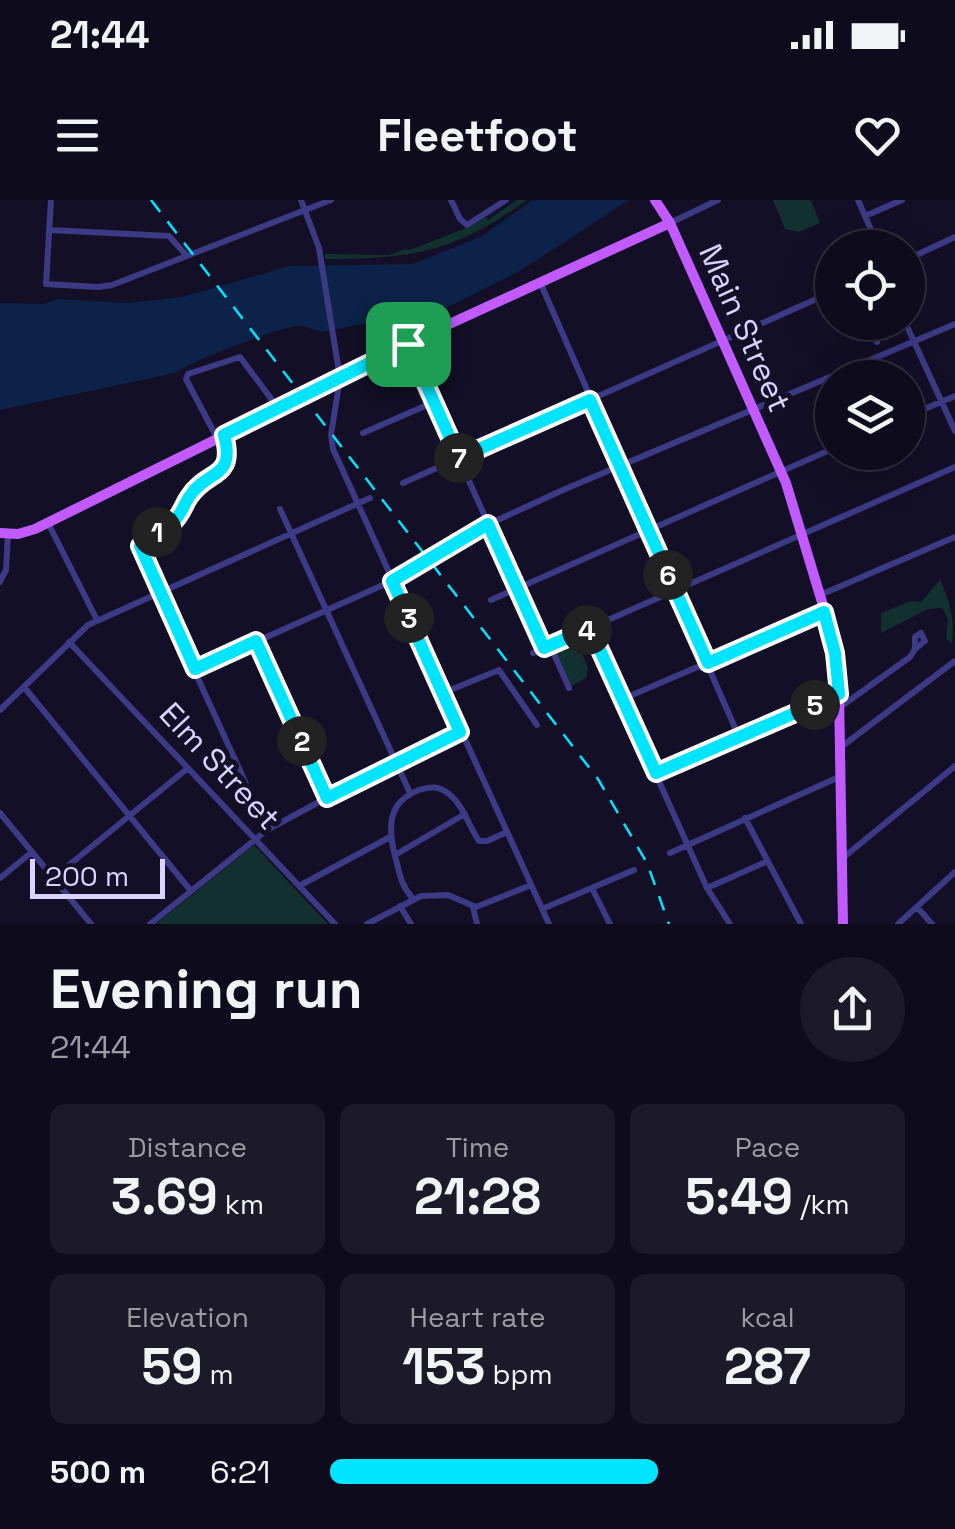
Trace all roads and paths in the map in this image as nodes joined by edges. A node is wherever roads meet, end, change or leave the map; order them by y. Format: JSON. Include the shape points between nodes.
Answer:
{"nodes":[{"id":1,"x":51,"y":200,"type":"edge"},
{"id":2,"x":301,"y":200,"type":"edge"},
{"id":3,"x":331,"y":200,"type":"edge"},
{"id":4,"x":451,"y":200,"type":"edge"},
{"id":5,"x":506,"y":200,"type":"edge"},
{"id":6,"x":655,"y":200,"type":"edge"},
{"id":7,"x":718,"y":200,"type":"edge"},
{"id":8,"x":858,"y":200,"type":"edge"},
{"id":9,"x":902,"y":200,"type":"edge"},
{"id":10,"x":306,"y":210,"type":"junction"},
{"id":11,"x":865,"y":216,"type":"junction"},
{"id":12,"x":670,"y":223,"type":"junction"},
{"id":13,"x":50,"y":230,"type":"junction"},
{"id":14,"x":871,"y":230,"type":"edge"},
{"id":15,"x":955,"y":238,"type":"edge"},
{"id":16,"x":925,"y":251,"type":"edge"},
{"id":17,"x":186,"y":256,"type":"junction"},
{"id":18,"x":539,"y":281,"type":"junction"},
{"id":19,"x":815,"y":300,"type":"edge"},
{"id":20,"x":955,"y":324,"type":"edge"},
{"id":21,"x":723,"y":341,"type":"junction"},
{"id":22,"x":913,"y":342,"type":"junction"},
{"id":23,"x":408,"y":344,"type":"junction"},
{"id":24,"x":338,"y":361,"type":"junction"},
{"id":25,"x":361,"y":367,"type":"junction"},
{"id":26,"x":340,"y":378,"type":"junction"},
{"id":27,"x":955,"y":396,"type":"edge"},
{"id":28,"x":590,"y":400,"type":"junction"},
{"id":29,"x":434,"y":402,"type":"junction"},
{"id":30,"x":940,"y":402,"type":"junction"},
{"id":31,"x":278,"y":408,"type":"junction"},
{"id":32,"x":754,"y":409,"type":"junction"},
{"id":33,"x":925,"y":409,"type":"edge"},
{"id":34,"x":955,"y":431,"type":"edge"},
{"id":35,"x":362,"y":434,"type":"dead end"},
{"id":36,"x":220,"y":436,"type":"junction"},
{"id":37,"x":815,"y":457,"type":"edge"},
{"id":38,"x":459,"y":458,"type":"junction"},
{"id":39,"x":620,"y":466,"type":"junction"},
{"id":40,"x":955,"y":467,"type":"edge"},
{"id":41,"x":781,"y":472,"type":"junction"},
{"id":42,"x":403,"y":483,"type":"dead end"},
{"id":43,"x":370,"y":498,"type":"dead end"},
{"id":44,"x":358,"y":504,"type":"junction"},
{"id":45,"x":280,"y":508,"type":"dead end"},
{"id":46,"x":48,"y":522,"type":"junction"},
{"id":47,"x":488,"y":524,"type":"junction"},
{"id":48,"x":649,"y":531,"type":"junction"},
{"id":49,"x":4,"y":533,"type":"edge"},
{"id":50,"x":292,"y":534,"type":"junction"},
{"id":51,"x":803,"y":534,"type":"junction"},
{"id":52,"x":955,"y":537,"type":"edge"},
{"id":53,"x":392,"y":581,"type":"junction"},
{"id":54,"x":0,"y":582,"type":"edge"},
{"id":55,"x":518,"y":588,"type":"junction"},
{"id":56,"x":675,"y":591,"type":"junction"},
{"id":57,"x":160,"y":592,"type":"junction"},
{"id":58,"x":820,"y":595,"type":"junction"},
{"id":59,"x":491,"y":600,"type":"dead end"},
{"id":60,"x":326,"y":610,"type":"junction"},
{"id":61,"x":824,"y":612,"type":"junction"},
{"id":62,"x":98,"y":620,"type":"junction"},
{"id":63,"x":590,"y":628,"type":"junction"},
{"id":64,"x":256,"y":641,"type":"junction"},
{"id":65,"x":69,"y":642,"type":"junction"},
{"id":66,"x":547,"y":647,"type":"junction"},
{"id":67,"x":915,"y":649,"type":"dead end"},
{"id":68,"x":534,"y":653,"type":"dead end"},
{"id":69,"x":955,"y":660,"type":"edge"},
{"id":70,"x":708,"y":663,"type":"junction"},
{"id":71,"x":195,"y":669,"type":"junction"},
{"id":72,"x":24,"y":687,"type":"junction"},
{"id":73,"x":569,"y":688,"type":"dead end"},
{"id":74,"x":443,"y":693,"type":"junction"},
{"id":75,"x":839,"y":694,"type":"junction"},
{"id":76,"x":623,"y":699,"type":"junction"},
{"id":77,"x":840,"y":708,"type":"junction"},
{"id":78,"x":0,"y":710,"type":"edge"},
{"id":79,"x":537,"y":725,"type":"dead end"},
{"id":80,"x":460,"y":732,"type":"junction"},
{"id":81,"x":738,"y":738,"type":"junction"},
{"id":82,"x":840,"y":748,"type":"junction"},
{"id":83,"x":396,"y":762,"type":"junction"},
{"id":84,"x":955,"y":766,"type":"edge"},
{"id":85,"x":188,"y":768,"type":"junction"},
{"id":86,"x":656,"y":773,"type":"junction"},
{"id":87,"x":840,"y":777,"type":"junction"},
{"id":88,"x":410,"y":794,"type":"junction"},
{"id":89,"x":327,"y":798,"type":"junction"},
{"id":90,"x":0,"y":813,"type":"edge"},
{"id":91,"x":465,"y":814,"type":"junction"},
{"id":92,"x":130,"y":816,"type":"junction"},
{"id":93,"x":744,"y":818,"type":"junction"},
{"id":94,"x":268,"y":830,"type":"junction"},
{"id":95,"x":507,"y":832,"type":"junction"},
{"id":96,"x":390,"y":837,"type":"junction"},
{"id":97,"x":255,"y":838,"type":"junction"},
{"id":98,"x":688,"y":845,"type":"junction"},
{"id":99,"x":32,"y":852,"type":"junction"},
{"id":100,"x":670,"y":853,"type":"dead end"},
{"id":101,"x":395,"y":856,"type":"junction"},
{"id":102,"x":841,"y":859,"type":"junction"},
{"id":103,"x":768,"y":862,"type":"junction"},
{"id":104,"x":634,"y":870,"type":"dead end"},
{"id":105,"x":955,"y":872,"type":"edge"},
{"id":106,"x":0,"y":878,"type":"edge"},
{"id":107,"x":53,"y":878,"type":"junction"},
{"id":108,"x":531,"y":884,"type":"junction"},
{"id":109,"x":299,"y":886,"type":"junction"},
{"id":110,"x":592,"y":888,"type":"junction"},
{"id":111,"x":707,"y":888,"type":"junction"},
{"id":112,"x":190,"y":891,"type":"junction"},
{"id":113,"x":413,"y":899,"type":"junction"},
{"id":114,"x":400,"y":906,"type":"junction"},
{"id":115,"x":473,"y":907,"type":"junction"},
{"id":116,"x":917,"y":907,"type":"junction"},
{"id":117,"x":542,"y":909,"type":"junction"},
{"id":118,"x":89,"y":921,"type":"edge"},
{"id":119,"x":79,"y":924,"type":"edge"},
{"id":120,"x":150,"y":924,"type":"edge"},
{"id":121,"x":335,"y":924,"type":"edge"},
{"id":122,"x":367,"y":924,"type":"edge"},
{"id":123,"x":412,"y":924,"type":"edge"},
{"id":124,"x":477,"y":924,"type":"edge"},
{"id":125,"x":548,"y":924,"type":"edge"},
{"id":126,"x":610,"y":924,"type":"edge"},
{"id":127,"x":730,"y":924,"type":"edge"},
{"id":128,"x":801,"y":924,"type":"edge"},
{"id":129,"x":843,"y":924,"type":"edge"},
{"id":130,"x":898,"y":924,"type":"edge"},
{"id":131,"x":932,"y":924,"type":"edge"}],
"edges":[{"from":1,"to":13,"type":"street"},
{"from":2,"to":10,"type":"street"},
{"from":3,"to":10,"type":"street"},
{"from":4,"to":5,"type":"street","via":[[465,225]]},
{"from":6,"to":12,"type":"main road","name":"Main Street"},
{"from":7,"to":12,"type":"street"},
{"from":8,"to":11,"type":"street"},
{"from":9,"to":11,"type":"street"},
{"from":10,"to":17,"type":"street"},
{"from":10,"to":24,"type":"street"},
{"from":11,"to":14,"type":"street"},
{"from":12,"to":18,"type":"main road"},
{"from":12,"to":21,"type":"main road","name":"Main Street"},
{"from":13,"to":17,"type":"street","via":[[169,236]]},
{"from":13,"to":17,"type":"street","via":[[46,284],[105,287]]},
{"from":15,"to":16,"type":"street"},
{"from":18,"to":23,"type":"main road"},
{"from":18,"to":28,"type":"street"},
{"from":19,"to":21,"type":"street"},
{"from":20,"to":22,"type":"street"},
{"from":21,"to":28,"type":"street"},
{"from":21,"to":32,"type":"main road","name":"Main Street"},
{"from":22,"to":30,"type":"street"},
{"from":22,"to":32,"type":"street"},
{"from":23,"to":25,"type":"main road"},
{"from":23,"to":29,"type":"street"},
{"from":24,"to":25,"type":"street"},
{"from":24,"to":26,"type":"street"},
{"from":25,"to":26,"type":"main road"},
{"from":26,"to":31,"type":"main road"},
{"from":26,"to":44,"type":"street","via":[[331,435]]},
{"from":27,"to":30,"type":"street"},
{"from":28,"to":38,"type":"street"},
{"from":28,"to":39,"type":"street"},
{"from":29,"to":35,"type":"street"},
{"from":29,"to":38,"type":"street"},
{"from":30,"to":33,"type":"street"},
{"from":30,"to":34,"type":"street"},
{"from":31,"to":36,"type":"main road"},
{"from":31,"to":36,"type":"street","via":[[240,357],[188,374]]},
{"from":32,"to":39,"type":"street"},
{"from":32,"to":41,"type":"main road","name":"Main Street"},
{"from":36,"to":46,"type":"main road"},
{"from":36,"to":57,"type":"street","via":[[228,458],[224,467],[195,489],[176,520],[140,546]]},
{"from":37,"to":41,"type":"street"},
{"from":38,"to":42,"type":"street"},
{"from":38,"to":47,"type":"street"},
{"from":39,"to":47,"type":"street"},
{"from":39,"to":48,"type":"street"},
{"from":40,"to":51,"type":"street"},
{"from":41,"to":48,"type":"street"},
{"from":41,"to":51,"type":"main road","name":"Main Street"},
{"from":43,"to":44,"type":"street"},
{"from":44,"to":50,"type":"street"},
{"from":44,"to":53,"type":"street"},
{"from":45,"to":50,"type":"street"},
{"from":46,"to":49,"type":"main road"},
{"from":46,"to":62,"type":"street"},
{"from":47,"to":53,"type":"street"},
{"from":47,"to":55,"type":"street"},
{"from":48,"to":55,"type":"street"},
{"from":48,"to":56,"type":"street"},
{"from":49,"to":54,"type":"street","via":[[6,570]]},
{"from":50,"to":57,"type":"street"},
{"from":50,"to":60,"type":"street"},
{"from":51,"to":56,"type":"street"},
{"from":51,"to":58,"type":"main road","name":"Main Street"},
{"from":52,"to":58,"type":"street"},
{"from":53,"to":60,"type":"street"},
{"from":53,"to":74,"type":"street"},
{"from":55,"to":59,"type":"street"},
{"from":55,"to":66,"type":"street"},
{"from":56,"to":63,"type":"street"},
{"from":56,"to":70,"type":"street"},
{"from":57,"to":62,"type":"street"},
{"from":57,"to":71,"type":"street"},
{"from":58,"to":61,"type":"main road","name":"Main Street"},
{"from":60,"to":64,"type":"street"},
{"from":60,"to":83,"type":"street"},
{"from":61,"to":70,"type":"street"},
{"from":61,"to":75,"type":"main road","name":"Main Street"},
{"from":62,"to":65,"type":"street"},
{"from":63,"to":66,"type":"street"},
{"from":63,"to":76,"type":"street"},
{"from":64,"to":71,"type":"street"},
{"from":64,"to":89,"type":"street"},
{"from":65,"to":72,"type":"street"},
{"from":65,"to":85,"type":"street","name":"Elm Street"},
{"from":66,"to":68,"type":"street"},
{"from":66,"to":73,"type":"street"},
{"from":67,"to":77,"type":"street"},
{"from":69,"to":82,"type":"street"},
{"from":70,"to":76,"type":"street"},
{"from":70,"to":81,"type":"street"},
{"from":71,"to":94,"type":"street"},
{"from":72,"to":78,"type":"street"},
{"from":72,"to":92,"type":"street"},
{"from":74,"to":79,"type":"street","via":[[499,670]]},
{"from":74,"to":80,"type":"street"},
{"from":75,"to":77,"type":"main road","name":"Main Street"},
{"from":75,"to":81,"type":"street"},
{"from":76,"to":86,"type":"street"},
{"from":77,"to":82,"type":"main road","name":"Main Street"},
{"from":80,"to":83,"type":"street"},
{"from":80,"to":95,"type":"street"},
{"from":81,"to":86,"type":"street"},
{"from":82,"to":87,"type":"main road","name":"Main Street"},
{"from":83,"to":88,"type":"street"},
{"from":83,"to":89,"type":"street"},
{"from":84,"to":102,"type":"street"},
{"from":85,"to":92,"type":"street"},
{"from":85,"to":97,"type":"street","name":"Elm Street"},
{"from":86,"to":98,"type":"street"},
{"from":87,"to":93,"type":"street"},
{"from":87,"to":102,"type":"main road","name":"Main Street"},
{"from":88,"to":91,"type":"street","via":[[436,787]]},
{"from":88,"to":96,"type":"street","via":[[394,810]]},
{"from":89,"to":94,"type":"street"},
{"from":90,"to":99,"type":"street"},
{"from":91,"to":95,"type":"street","via":[[479,840]]},
{"from":91,"to":101,"type":"street"},
{"from":92,"to":107,"type":"street"},
{"from":92,"to":112,"type":"street"},
{"from":93,"to":98,"type":"street"},
{"from":93,"to":103,"type":"street"},
{"from":94,"to":97,"type":"street"},
{"from":95,"to":108,"type":"street"},
{"from":96,"to":101,"type":"street"},
{"from":96,"to":109,"type":"street"},
{"from":97,"to":109,"type":"street","name":"Elm Street"},
{"from":97,"to":112,"type":"street"},
{"from":98,"to":100,"type":"street"},
{"from":98,"to":111,"type":"street"},
{"from":99,"to":106,"type":"street"},
{"from":99,"to":107,"type":"street"},
{"from":101,"to":113,"type":"street","via":[[398,879]]},
{"from":102,"to":129,"type":"main road","name":"Main Street"},
{"from":103,"to":111,"type":"street"},
{"from":103,"to":128,"type":"street"},
{"from":104,"to":110,"type":"street"},
{"from":105,"to":116,"type":"street"},
{"from":107,"to":118,"type":"street"},
{"from":108,"to":115,"type":"street"},
{"from":108,"to":117,"type":"street"},
{"from":109,"to":121,"type":"street","name":"Elm Street"},
{"from":110,"to":117,"type":"street"},
{"from":110,"to":126,"type":"street"},
{"from":111,"to":127,"type":"street"},
{"from":112,"to":120,"type":"street"},
{"from":113,"to":114,"type":"street"},
{"from":113,"to":115,"type":"street","via":[[438,894]]},
{"from":114,"to":122,"type":"street"},
{"from":114,"to":123,"type":"street"},
{"from":115,"to":124,"type":"street"},
{"from":116,"to":130,"type":"street"},
{"from":116,"to":131,"type":"street"},
{"from":117,"to":125,"type":"street"},
{"from":118,"to":119,"type":"street"}]}
